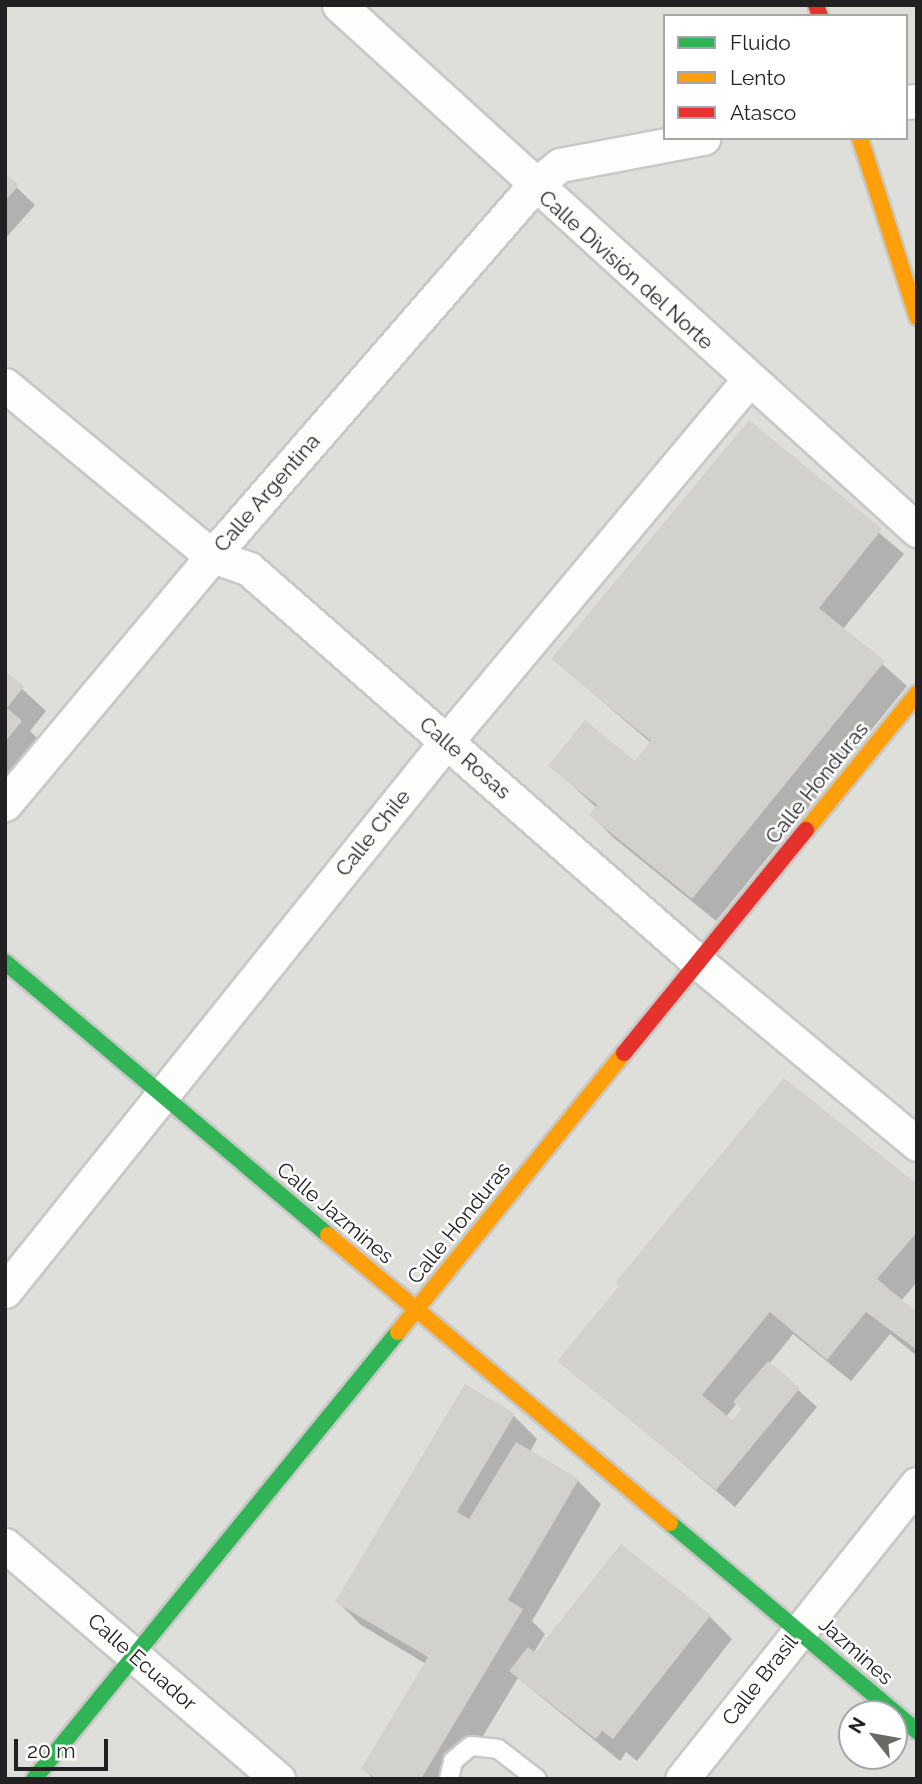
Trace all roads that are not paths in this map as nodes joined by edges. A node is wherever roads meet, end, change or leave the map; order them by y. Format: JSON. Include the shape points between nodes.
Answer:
{"nodes":[{"id":1,"x":339,"y":5,"type":"edge"},
{"id":2,"x":692,"y":140,"type":"edge"},
{"id":3,"x":861,"y":140,"type":"edge"},
{"id":4,"x":534,"y":186,"type":"junction"},
{"id":5,"x":917,"y":317,"type":"edge"},
{"id":6,"x":748,"y":381,"type":"junction"},
{"id":7,"x":5,"y":385,"type":"edge"},
{"id":8,"x":917,"y":530,"type":"edge"},
{"id":9,"x":212,"y":556,"type":"junction"},
{"id":10,"x":917,"y":694,"type":"edge"},
{"id":11,"x":446,"y":742,"type":"junction"},
{"id":12,"x":5,"y":804,"type":"edge"},
{"id":13,"x":5,"y":962,"type":"edge"},
{"id":14,"x":698,"y":962,"type":"junction"},
{"id":15,"x":162,"y":1094,"type":"junction"},
{"id":16,"x":917,"y":1144,"type":"edge"},
{"id":17,"x":5,"y":1291,"type":"edge"},
{"id":18,"x":417,"y":1308,"type":"junction"},
{"id":19,"x":917,"y":1483,"type":"edge"},
{"id":20,"x":5,"y":1545,"type":"edge"},
{"id":21,"x":799,"y":1631,"type":"junction"},
{"id":22,"x":134,"y":1656,"type":"junction"},
{"id":23,"x":917,"y":1731,"type":"edge"},
{"id":24,"x":34,"y":1779,"type":"edge"},
{"id":25,"x":278,"y":1779,"type":"edge"},
{"id":26,"x":449,"y":1779,"type":"edge"},
{"id":27,"x":537,"y":1779,"type":"edge"},
{"id":28,"x":682,"y":1779,"type":"edge"}],
"edges":[{"from":1,"to":4,"type":"street","name":"Calle División del Norte"},
{"from":2,"to":4,"type":"street","name":"Calle Argentina","via":[[560,165]]},
{"from":3,"to":5,"type":"street"},
{"from":4,"to":6,"type":"street","name":"Calle División del Norte"},
{"from":4,"to":9,"type":"street","name":"Calle Argentina"},
{"from":6,"to":8,"type":"street","name":"Calle División del Norte"},
{"from":6,"to":11,"type":"street","name":"Calle Chile"},
{"from":7,"to":9,"type":"street","name":"Calle Rosas"},
{"from":9,"to":11,"type":"street","name":"Calle Rosas","via":[[249,569]]},
{"from":9,"to":12,"type":"street","name":"Calle Argentina"},
{"from":10,"to":14,"type":"street","name":"Calle Honduras"},
{"from":11,"to":14,"type":"street","name":"Calle Rosas"},
{"from":11,"to":15,"type":"street","name":"Calle Chile"},
{"from":13,"to":15,"type":"street","name":"Calle Jazmines"},
{"from":14,"to":16,"type":"street","name":"Calle Rosas"},
{"from":14,"to":18,"type":"street","name":"Calle Honduras"},
{"from":15,"to":17,"type":"street","name":"Calle Chile"},
{"from":15,"to":18,"type":"street","name":"Calle Jazmines"},
{"from":18,"to":21,"type":"street","name":"Calle Jazmines"},
{"from":18,"to":22,"type":"street","name":"Calle Honduras"},
{"from":19,"to":21,"type":"street","name":"Calle Brasil"},
{"from":20,"to":22,"type":"street","name":"Calle Ecuador"},
{"from":21,"to":23,"type":"street","name":"Jazmines"},
{"from":21,"to":28,"type":"street","name":"Calle Brasil"},
{"from":22,"to":24,"type":"street","name":"Calle Honduras"},
{"from":22,"to":25,"type":"street","name":"Calle Ecuador"},
{"from":26,"to":27,"type":"lane","via":[[453,1761],[471,1746],[498,1749]]}]}
